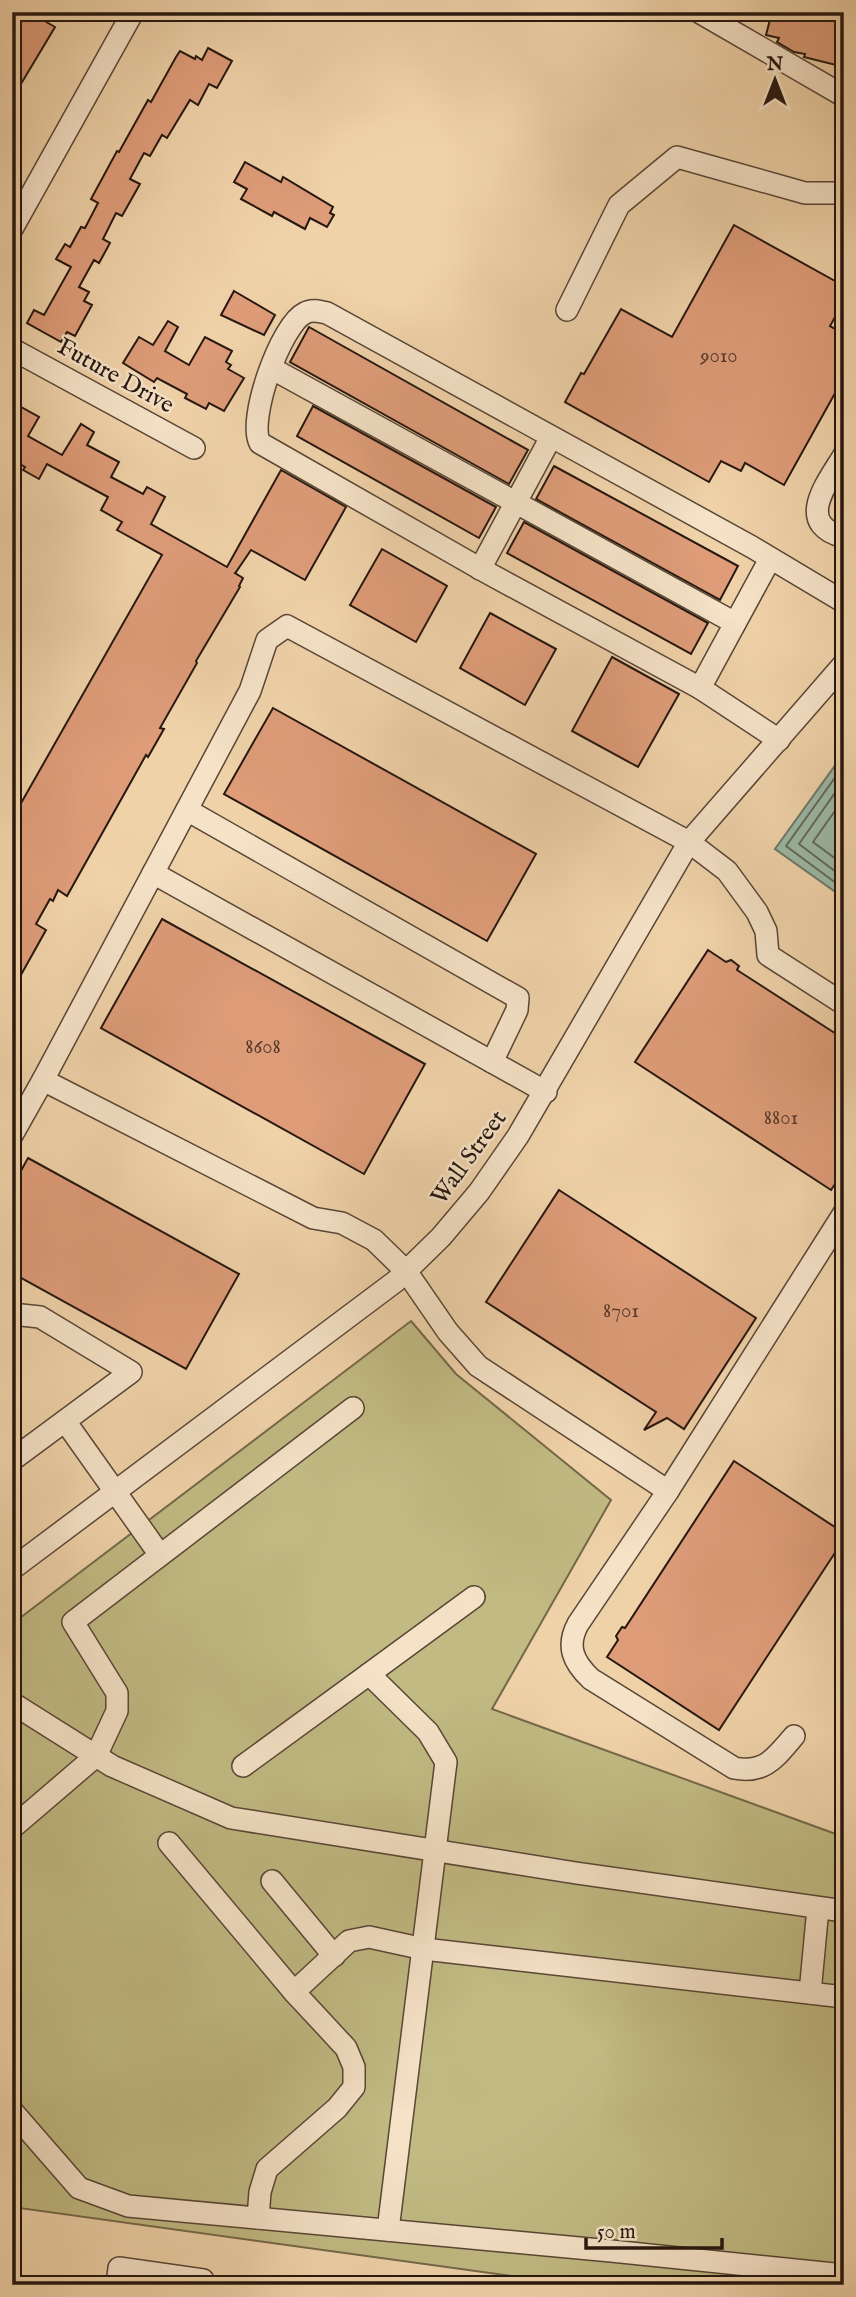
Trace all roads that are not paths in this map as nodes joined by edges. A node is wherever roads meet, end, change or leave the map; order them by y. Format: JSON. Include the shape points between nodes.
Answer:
{"nodes":[{"id":1,"x":132,"y":12,"type":"edge"},
{"id":2,"x":699,"y":12,"type":"edge"},
{"id":3,"x":731,"y":20,"type":"edge"},
{"id":4,"x":844,"y":96,"type":"edge"},
{"id":5,"x":844,"y":193,"type":"edge"},
{"id":6,"x":12,"y":229,"type":"edge"},
{"id":7,"x":567,"y":310,"type":"dead end"},
{"id":8,"x":12,"y":349,"type":"edge"},
{"id":9,"x":271,"y":368,"type":"junction"},
{"id":10,"x":551,"y":437,"type":"junction"},
{"id":11,"x":194,"y":448,"type":"dead end"},
{"id":12,"x":844,"y":454,"type":"edge"},
{"id":13,"x":516,"y":503,"type":"junction"},
{"id":14,"x":844,"y":537,"type":"edge"},
{"id":15,"x":771,"y":559,"type":"junction"},
{"id":16,"x":480,"y":569,"type":"junction"},
{"id":17,"x":844,"y":602,"type":"edge"},
{"id":18,"x":735,"y":623,"type":"junction"},
{"id":19,"x":844,"y":664,"type":"edge"},
{"id":20,"x":700,"y":688,"type":"junction"},
{"id":21,"x":779,"y":740,"type":"junction"},
{"id":22,"x":187,"y":810,"type":"junction"},
{"id":23,"x":688,"y":842,"type":"junction"},
{"id":24,"x":153,"y":873,"type":"junction"},
{"id":25,"x":844,"y":1004,"type":"edge"},
{"id":26,"x":492,"y":1062,"type":"junction"},
{"id":27,"x":43,"y":1080,"type":"junction"},
{"id":28,"x":546,"y":1092,"type":"junction"},
{"id":29,"x":12,"y":1135,"type":"edge"},
{"id":30,"x":844,"y":1213,"type":"edge"},
{"id":31,"x":406,"y":1271,"type":"junction"},
{"id":32,"x":13,"y":1315,"type":"edge"},
{"id":33,"x":353,"y":1408,"type":"dead end"},
{"id":34,"x":65,"y":1421,"type":"junction"},
{"id":35,"x":12,"y":1460,"type":"edge"},
{"id":36,"x":668,"y":1491,"type":"junction"},
{"id":37,"x":114,"y":1492,"type":"junction"},
{"id":38,"x":160,"y":1555,"type":"junction"},
{"id":39,"x":12,"y":1569,"type":"edge"},
{"id":40,"x":474,"y":1597,"type":"dead end"},
{"id":41,"x":369,"y":1674,"type":"junction"},
{"id":42,"x":12,"y":1703,"type":"edge"},
{"id":43,"x":794,"y":1736,"type":"dead end"},
{"id":44,"x":96,"y":1756,"type":"junction"},
{"id":45,"x":243,"y":1766,"type":"dead end"},
{"id":46,"x":12,"y":1828,"type":"edge"},
{"id":47,"x":169,"y":1843,"type":"dead end"},
{"id":48,"x":437,"y":1851,"type":"junction"},
{"id":49,"x":272,"y":1881,"type":"dead end"},
{"id":50,"x":818,"y":1908,"type":"junction"},
{"id":51,"x":844,"y":1911,"type":"edge"},
{"id":52,"x":425,"y":1949,"type":"junction"},
{"id":53,"x":334,"y":1956,"type":"junction"},
{"id":54,"x":294,"y":1992,"type":"junction"},
{"id":55,"x":810,"y":1993,"type":"junction"},
{"id":56,"x":844,"y":1997,"type":"edge"},
{"id":57,"x":12,"y":2111,"type":"edge"},
{"id":58,"x":258,"y":2218,"type":"junction"},
{"id":59,"x":388,"y":2230,"type":"junction"},
{"id":60,"x":844,"y":2275,"type":"edge"},
{"id":61,"x":203,"y":2280,"type":"dead end"},
{"id":62,"x":117,"y":2285,"type":"edge"}],
"edges":[{"from":1,"to":6,"type":"street"},
{"from":2,"to":3,"type":"street"},
{"from":3,"to":4,"type":"street"},
{"from":5,"to":7,"type":"street","via":[[805,192],[677,157],[619,205]]},
{"from":8,"to":11,"type":"street","name":"Future Drive"},
{"from":9,"to":10,"type":"street","via":[[296,318],[307,312],[327,313]]},
{"from":9,"to":13,"type":"street"},
{"from":9,"to":16,"type":"street","via":[[256,421],[260,443]]},
{"from":10,"to":13,"type":"street"},
{"from":10,"to":15,"type":"street"},
{"from":12,"to":14,"type":"street","via":[[816,513],[824,527]]},
{"from":13,"to":16,"type":"street"},
{"from":13,"to":18,"type":"street"},
{"from":15,"to":17,"type":"street"},
{"from":15,"to":18,"type":"street"},
{"from":16,"to":20,"type":"street"},
{"from":18,"to":20,"type":"street"},
{"from":19,"to":21,"type":"street","name":"Wall Street"},
{"from":20,"to":21,"type":"street"},
{"from":21,"to":23,"type":"street","name":"Wall Street"},
{"from":22,"to":23,"type":"street","via":[[250,691],[267,640],[287,626]]},
{"from":22,"to":24,"type":"street"},
{"from":22,"to":26,"type":"street","via":[[518,998],[517,1010]]},
{"from":23,"to":25,"type":"street","via":[[727,872],[757,912],[766,931],[768,955]]},
{"from":23,"to":28,"type":"street","name":"Wall Street"},
{"from":24,"to":26,"type":"street"},
{"from":24,"to":27,"type":"street"},
{"from":26,"to":28,"type":"street"},
{"from":27,"to":29,"type":"street"},
{"from":27,"to":31,"type":"street","via":[[313,1218],[342,1223],[374,1240]]},
{"from":28,"to":31,"type":"street","name":"Wall Street","via":[[479,1192]]},
{"from":30,"to":36,"type":"street"},
{"from":31,"to":36,"type":"street","via":[[478,1366]]},
{"from":31,"to":37,"type":"street","name":"Wall Street"},
{"from":32,"to":34,"type":"street","via":[[40,1317],[131,1372]]},
{"from":33,"to":38,"type":"street"},
{"from":34,"to":35,"type":"street"},
{"from":34,"to":37,"type":"street"},
{"from":36,"to":43,"type":"street","via":[[578,1624],[571,1647],[574,1659],[591,1679],[734,1768],[764,1766]]},
{"from":37,"to":38,"type":"street"},
{"from":37,"to":39,"type":"street","name":"Wall Street"},
{"from":38,"to":44,"type":"street","via":[[72,1622],[117,1693],[117,1711]]},
{"from":40,"to":41,"type":"street"},
{"from":41,"to":45,"type":"street"},
{"from":41,"to":48,"type":"street","via":[[428,1732],[446,1762]]},
{"from":42,"to":44,"type":"street"},
{"from":44,"to":46,"type":"street"},
{"from":44,"to":48,"type":"street","via":[[231,1818]]},
{"from":47,"to":54,"type":"street"},
{"from":48,"to":50,"type":"street"},
{"from":48,"to":52,"type":"street"},
{"from":49,"to":53,"type":"street"},
{"from":50,"to":51,"type":"street"},
{"from":50,"to":55,"type":"street"},
{"from":52,"to":53,"type":"street","via":[[369,1937],[349,1941]]},
{"from":52,"to":55,"type":"street"},
{"from":52,"to":59,"type":"street"},
{"from":53,"to":54,"type":"street"},
{"from":54,"to":58,"type":"street","via":[[346,2048],[354,2067],[354,2087],[337,2108],[267,2169]]},
{"from":55,"to":56,"type":"street"},
{"from":57,"to":58,"type":"street","via":[[79,2188],[128,2206]]},
{"from":58,"to":59,"type":"street"},
{"from":59,"to":60,"type":"street"},
{"from":61,"to":62,"type":"street","via":[[119,2268]]}]}
